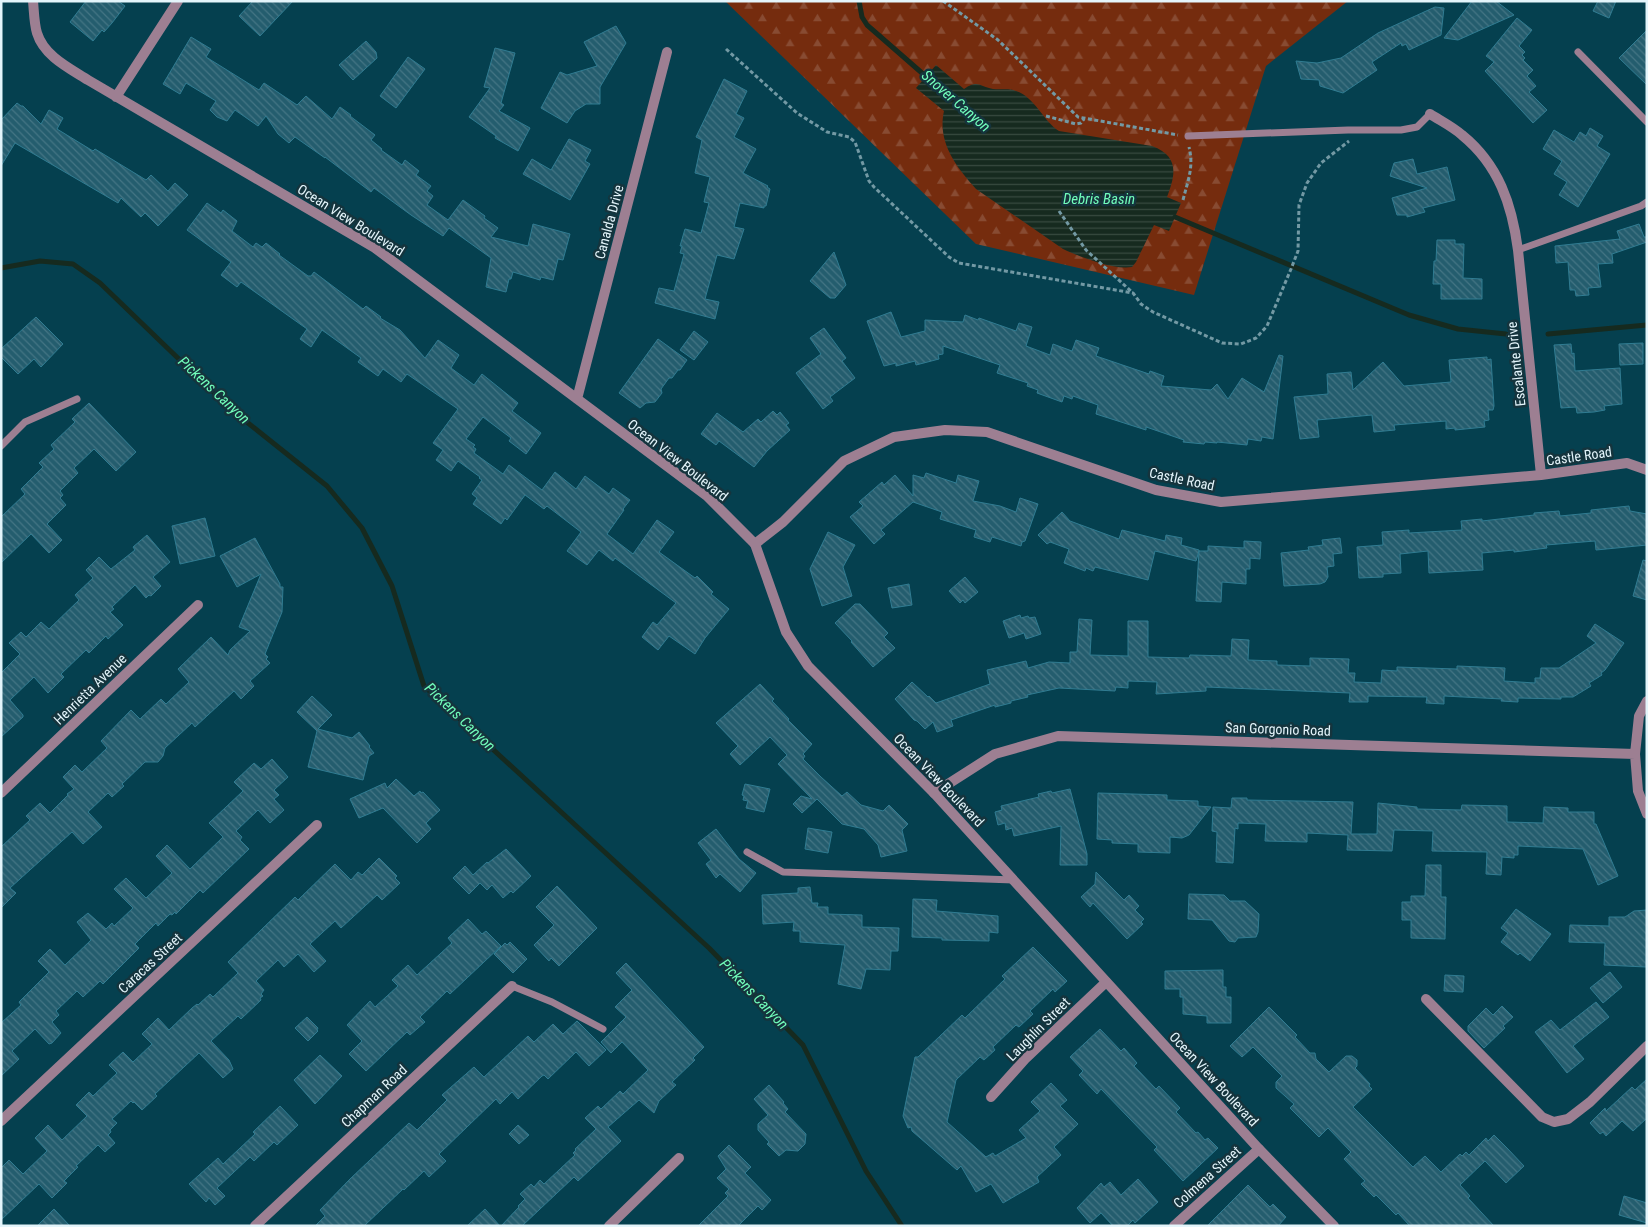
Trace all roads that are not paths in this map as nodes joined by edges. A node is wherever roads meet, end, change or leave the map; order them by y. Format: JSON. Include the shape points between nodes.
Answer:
{"nodes":[{"id":1,"x":32,"y":1,"type":"edge"},
{"id":2,"x":178,"y":1,"type":"edge"},
{"id":3,"x":667,"y":52,"type":"dead end"},
{"id":4,"x":1578,"y":52,"type":"dead end"},
{"id":5,"x":116,"y":97,"type":"junction"},
{"id":6,"x":1430,"y":114,"type":"joint"},
{"id":7,"x":1647,"y":122,"type":"edge"},
{"id":8,"x":1188,"y":136,"type":"road end"},
{"id":9,"x":1647,"y":202,"type":"edge"},
{"id":10,"x":1518,"y":250,"type":"junction"},
{"id":11,"x":77,"y":399,"type":"dead end"},
{"id":12,"x":577,"y":399,"type":"junction"},
{"id":13,"x":1,"y":446,"type":"edge"},
{"id":14,"x":1647,"y":470,"type":"edge"},
{"id":15,"x":1541,"y":476,"type":"junction"},
{"id":16,"x":755,"y":544,"type":"junction"},
{"id":17,"x":198,"y":605,"type":"dead end"},
{"id":18,"x":1647,"y":701,"type":"edge"},
{"id":19,"x":1635,"y":754,"type":"junction"},
{"id":20,"x":1,"y":793,"type":"edge"},
{"id":21,"x":934,"y":793,"type":"junction"},
{"id":22,"x":1647,"y":814,"type":"edge"},
{"id":23,"x":317,"y":825,"type":"dead end"},
{"id":24,"x":747,"y":852,"type":"dead end"},
{"id":25,"x":1014,"y":880,"type":"junction"},
{"id":26,"x":1106,"y":982,"type":"junction"},
{"id":27,"x":512,"y":986,"type":"joint"},
{"id":28,"x":1426,"y":999,"type":"dead end"},
{"id":29,"x":603,"y":1029,"type":"dead end"},
{"id":30,"x":1647,"y":1046,"type":"edge"},
{"id":31,"x":991,"y":1097,"type":"dead end"},
{"id":32,"x":1,"y":1121,"type":"edge"},
{"id":33,"x":1259,"y":1149,"type":"junction"},
{"id":34,"x":679,"y":1158,"type":"dead end"},
{"id":35,"x":255,"y":1226,"type":"edge"},
{"id":36,"x":609,"y":1226,"type":"edge"},
{"id":37,"x":1174,"y":1226,"type":"edge"},
{"id":38,"x":1334,"y":1226,"type":"edge"}],
"edges":[{"from":1,"to":5,"type":"street","name":"Ocean View Boulevard","via":[[37,32],[45,48]]},
{"from":2,"to":5,"type":"street"},
{"from":3,"to":12,"type":"street","name":"Canalda Drive"},
{"from":4,"to":7,"type":"lane"},
{"from":5,"to":12,"type":"street","name":"Ocean View Boulevard","via":[[375,248]]},
{"from":6,"to":8,"type":"lane","via":[[1412,129]]},
{"from":6,"to":10,"type":"street","name":"Escalante Drive","via":[[1462,134],[1501,183],[1515,224]]},
{"from":9,"to":10,"type":"lane"},
{"from":10,"to":15,"type":"street","name":"Escalante Drive"},
{"from":11,"to":13,"type":"lane","via":[[25,422]]},
{"from":12,"to":16,"type":"street","name":"Ocean View Boulevard","via":[[707,496]]},
{"from":14,"to":15,"type":"street","name":"Castle Road","via":[[1627,463]]},
{"from":15,"to":16,"type":"street","name":"Castle Road","via":[[1221,502],[1156,490],[987,432],[945,430],[894,437],[844,461],[783,522]]},
{"from":16,"to":21,"type":"street","name":"Ocean View Boulevard","via":[[786,632],[808,666]]},
{"from":17,"to":20,"type":"street","name":"Henrietta Avenue"},
{"from":18,"to":19,"type":"street","via":[[1639,716]]},
{"from":19,"to":21,"type":"street","name":"San Gorgonio Road","via":[[1058,736],[995,754]]},
{"from":19,"to":22,"type":"street","via":[[1638,791]]},
{"from":21,"to":25,"type":"street","name":"Ocean View Boulevard"},
{"from":23,"to":32,"type":"street","name":"Caracas Street"},
{"from":24,"to":25,"type":"lane","via":[[783,872]]},
{"from":25,"to":26,"type":"street","name":"Ocean View Boulevard"},
{"from":26,"to":31,"type":"street","name":"Laughlin Street","via":[[1026,1058]]},
{"from":26,"to":33,"type":"street","name":"Ocean View Boulevard"},
{"from":27,"to":29,"type":"lane","via":[[552,1002]]},
{"from":27,"to":35,"type":"street","name":"Chapman Road"},
{"from":28,"to":30,"type":"street","via":[[1542,1117],[1554,1122],[1568,1119],[1590,1102]]},
{"from":33,"to":37,"type":"street","name":"Colmena Street"},
{"from":33,"to":38,"type":"street","name":"Ocean View Boulevard"},
{"from":34,"to":36,"type":"street"}]}
